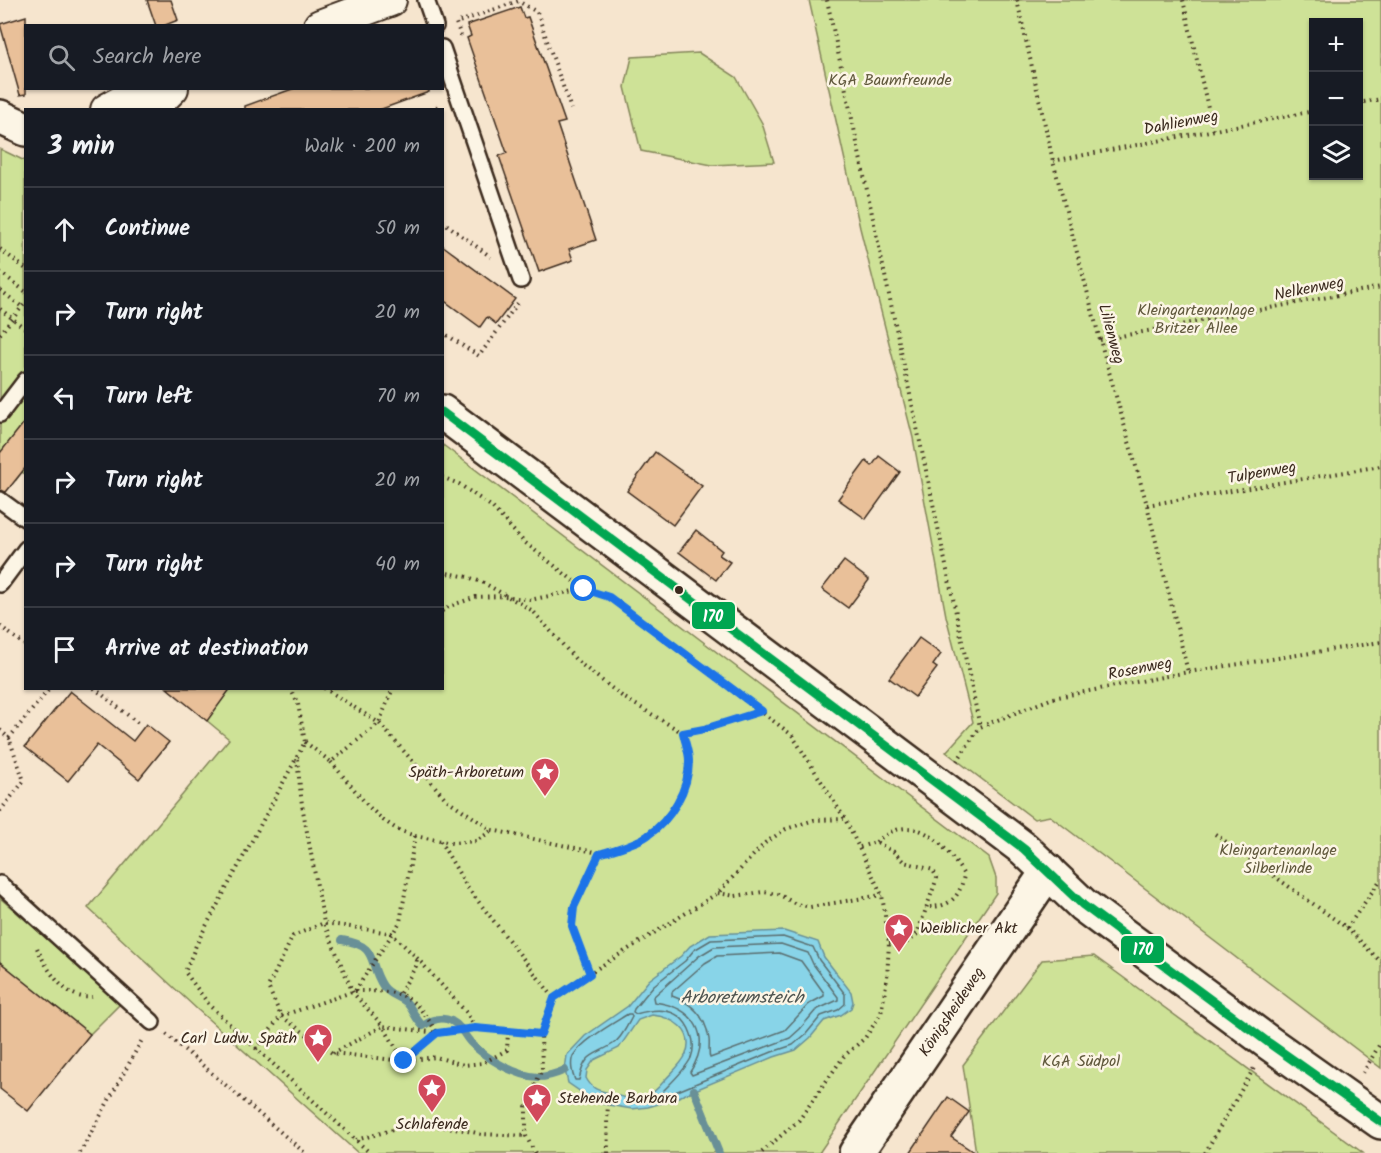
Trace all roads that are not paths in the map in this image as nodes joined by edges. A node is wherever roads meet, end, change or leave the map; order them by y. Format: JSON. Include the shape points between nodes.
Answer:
{"nodes":[{"id":1,"x":390,"y":0,"type":"edge"},
{"id":2,"x":426,"y":0,"type":"edge"},
{"id":3,"x":325,"y":24,"type":"edge"},
{"id":4,"x":434,"y":24,"type":"edge"},
{"id":5,"x":444,"y":54,"type":"edge"},
{"id":6,"x":143,"y":90,"type":"edge"},
{"id":7,"x":170,"y":90,"type":"edge"},
{"id":8,"x":111,"y":108,"type":"edge"},
{"id":9,"x":152,"y":108,"type":"edge"},
{"id":10,"x":0,"y":117,"type":"edge"},
{"id":11,"x":24,"y":128,"type":"edge"},
{"id":12,"x":521,"y":280,"type":"road end"},
{"id":13,"x":24,"y":383,"type":"edge"},
{"id":14,"x":0,"y":414,"type":"edge"},
{"id":15,"x":444,"y":414,"type":"edge"},
{"id":16,"x":0,"y":500,"type":"edge"},
{"id":17,"x":24,"y":518,"type":"edge"},
{"id":18,"x":24,"y":552,"type":"edge"},
{"id":19,"x":0,"y":584,"type":"edge"},
{"id":20,"x":1048,"y":871,"type":"junction"},
{"id":21,"x":0,"y":884,"type":"edge"},
{"id":22,"x":152,"y":1022,"type":"road end"},
{"id":23,"x":1381,"y":1122,"type":"edge"},
{"id":24,"x":856,"y":1153,"type":"edge"}],
"edges":[{"from":1,"to":3,"type":"street"},
{"from":2,"to":4,"type":"lane"},
{"from":5,"to":12,"type":"lane"},
{"from":6,"to":8,"type":"street"},
{"from":7,"to":9,"type":"street"},
{"from":10,"to":11,"type":"main road"},
{"from":13,"to":14,"type":"lane"},
{"from":15,"to":20,"type":"main road","via":[[1024,849]]},
{"from":16,"to":17,"type":"lane"},
{"from":18,"to":19,"type":"lane"},
{"from":20,"to":23,"type":"main road","via":[[1111,926]]},
{"from":20,"to":24,"type":"main road","name":"Königsheideweg"},
{"from":21,"to":22,"type":"lane"}]}
